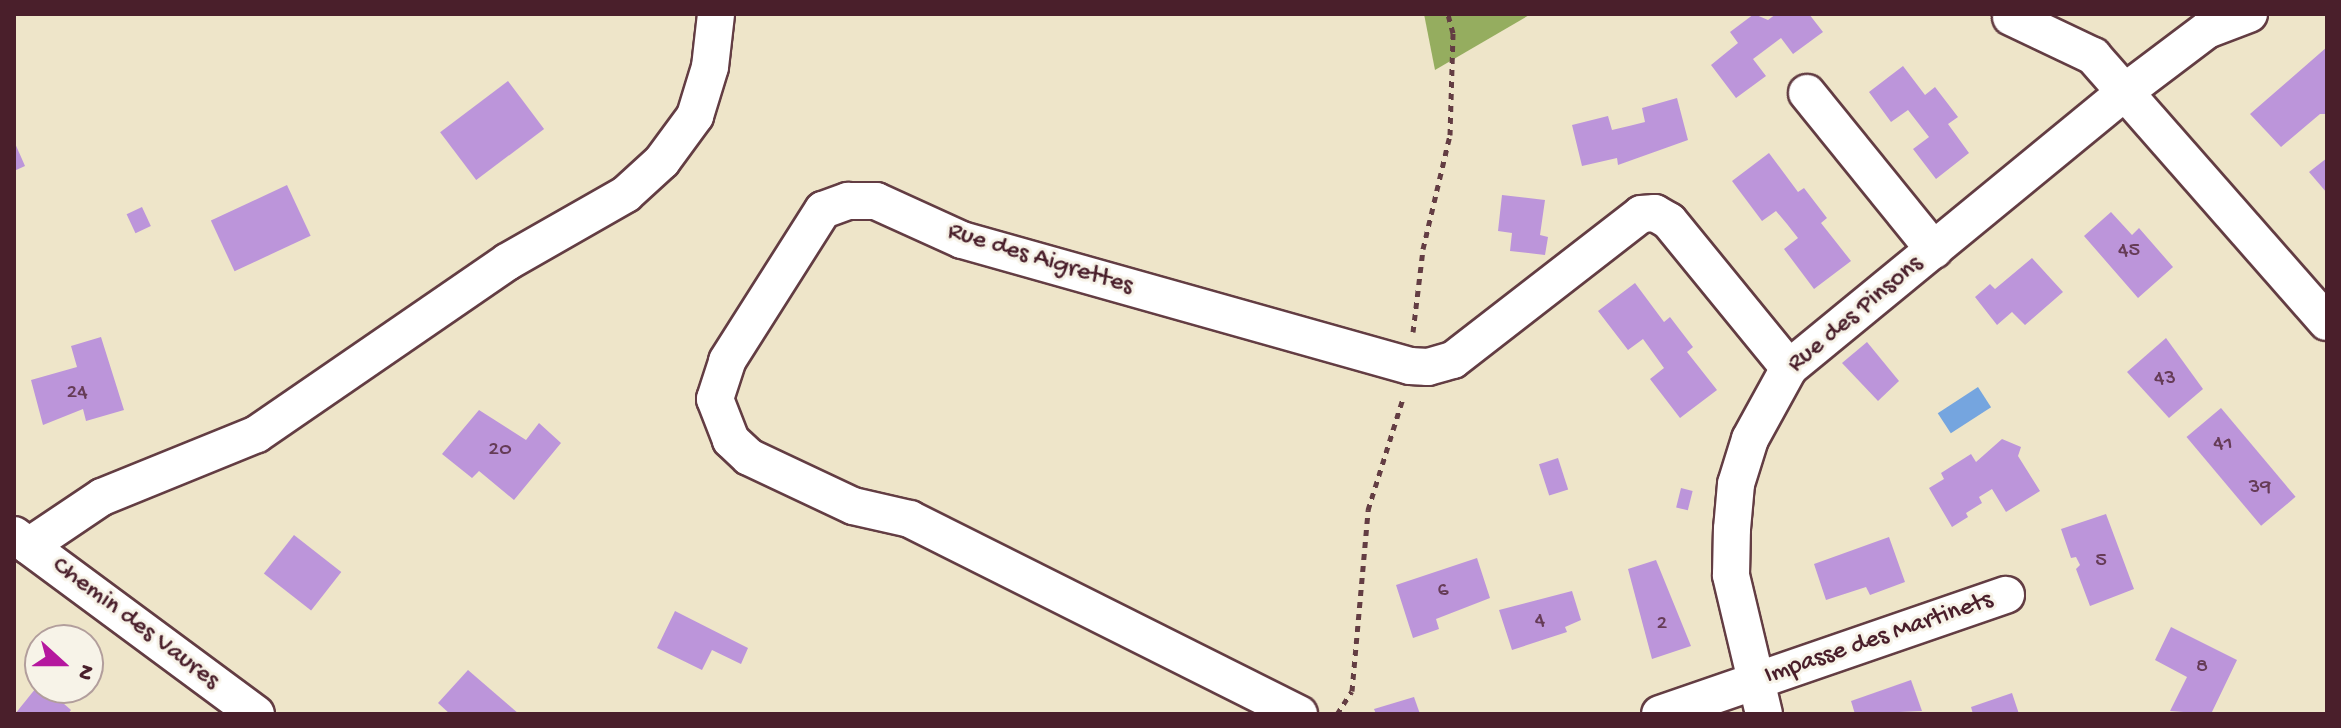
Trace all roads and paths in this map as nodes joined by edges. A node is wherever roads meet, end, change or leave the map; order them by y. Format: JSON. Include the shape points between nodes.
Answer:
{"nodes":[{"id":1,"x":716,"y":14,"type":"edge"},
{"id":2,"x":2249,"y":14,"type":"edge"},
{"id":3,"x":2011,"y":17,"type":"dead end"},
{"id":4,"x":2126,"y":91,"type":"junction"},
{"id":5,"x":1807,"y":93,"type":"dead end"},
{"id":6,"x":1934,"y":250,"type":"junction"},
{"id":7,"x":2327,"y":322,"type":"edge"},
{"id":8,"x":1789,"y":368,"type":"junction"},
{"id":9,"x":22,"y":540,"type":"edge"},
{"id":10,"x":2006,"y":595,"type":"dead end"},
{"id":11,"x":1758,"y":698,"type":"edge"},
{"id":12,"x":256,"y":714,"type":"edge"},
{"id":13,"x":1299,"y":714,"type":"edge"},
{"id":14,"x":1660,"y":714,"type":"edge"}],
"edges":[{"from":1,"to":9,"type":"street","via":[[710,67],[695,116],[662,161],[626,194],[507,262],[257,434],[102,497]]},
{"from":2,"to":4,"type":"street","name":"Rue des Pinsons","via":[[2207,30]]},
{"from":3,"to":4,"type":"street","via":[[2093,56]]},
{"from":4,"to":6,"type":"street","name":"Rue des Pinsons"},
{"from":4,"to":7,"type":"street"},
{"from":5,"to":6,"type":"street"},
{"from":6,"to":8,"type":"street","name":"Rue des Pinsons"},
{"from":8,"to":11,"type":"street","name":"Rue des Pinsons","via":[[1750,439],[1736,484],[1731,575]]},
{"from":8,"to":13,"type":"street","name":"Rue des Aigrettes","via":[[1669,221],[1655,213],[1641,214],[1453,360],[1428,367],[962,240],[876,201],[848,201],[823,210],[727,361],[715,399],[731,440],[749,457],[853,506],[910,519]]},
{"from":9,"to":12,"type":"street","name":"Chemin des Vaures"},
{"from":10,"to":11,"type":"street","name":"Impasse des Martinets"},
{"from":11,"to":14,"type":"street","name":"Impasse des Martinets"}]}
